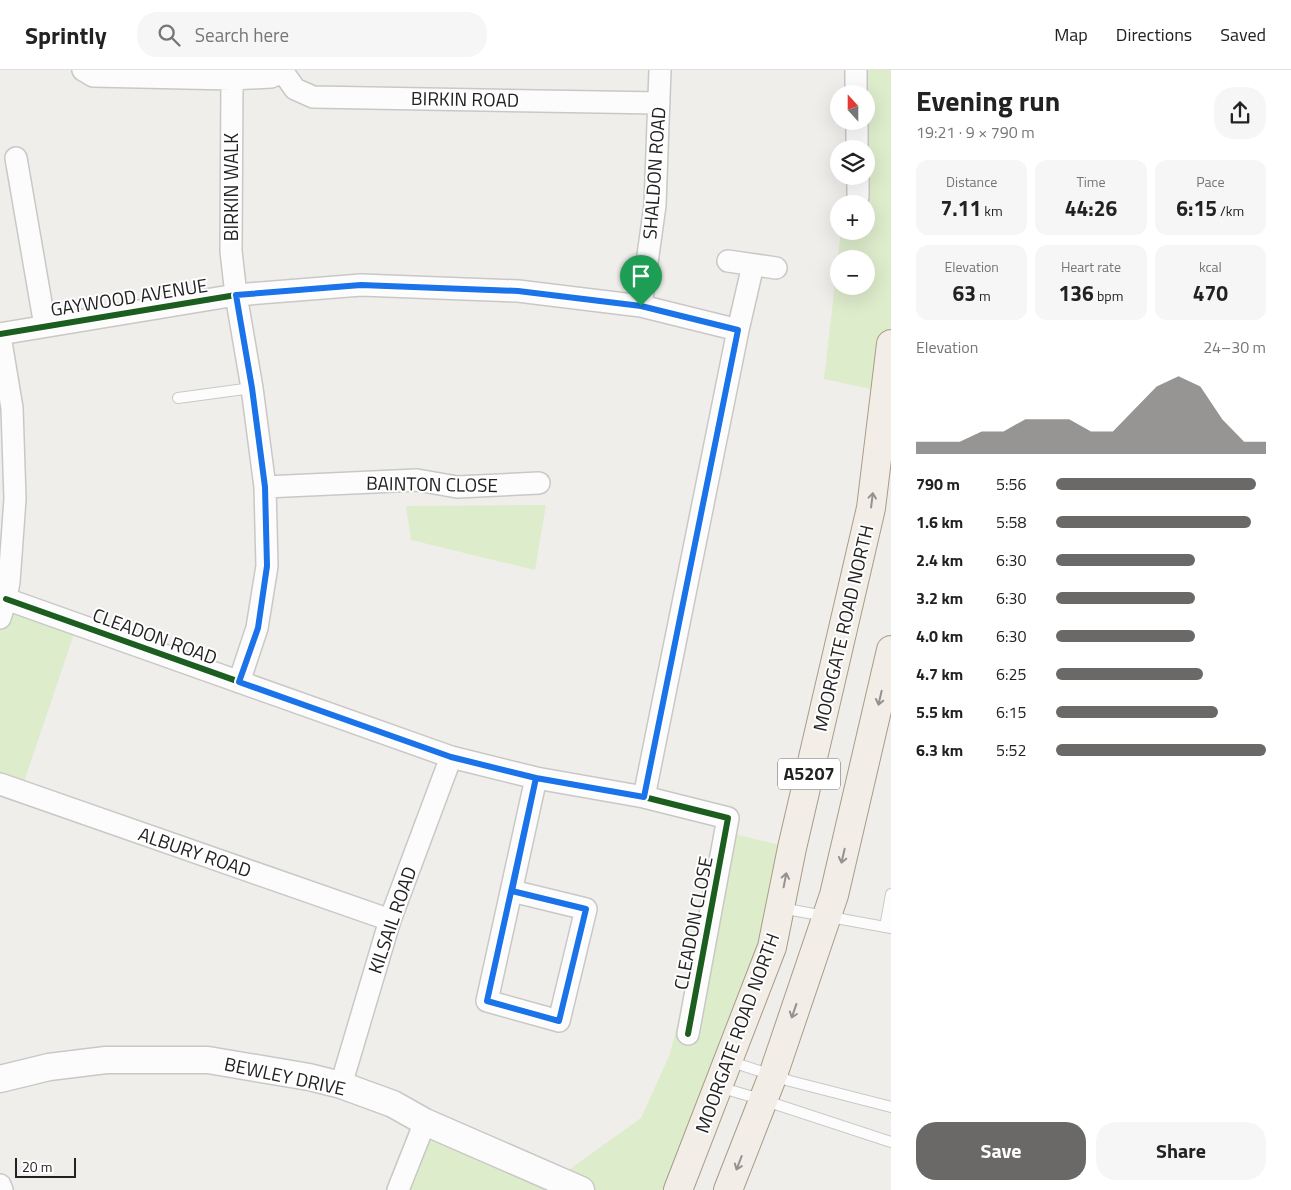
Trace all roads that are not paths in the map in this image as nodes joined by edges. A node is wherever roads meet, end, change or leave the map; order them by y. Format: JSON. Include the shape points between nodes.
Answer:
{"nodes":[{"id":1,"x":83,"y":70,"type":"edge"},
{"id":2,"x":660,"y":70,"type":"edge"},
{"id":3,"x":856,"y":70,"type":"edge"},
{"id":4,"x":282,"y":71,"type":"edge"},
{"id":5,"x":232,"y":79,"type":"junction"},
{"id":6,"x":856,"y":85,"type":"edge"},
{"id":7,"x":660,"y":103,"type":"junction"},
{"id":8,"x":16,"y":158,"type":"dead end"},
{"id":9,"x":728,"y":261,"type":"dead end"},
{"id":10,"x":753,"y":265,"type":"junction"},
{"id":11,"x":776,"y":268,"type":"dead end"},
{"id":12,"x":236,"y":295,"type":"junction"},
{"id":13,"x":641,"y":306,"type":"junction"},
{"id":14,"x":45,"y":326,"type":"junction"},
{"id":15,"x":738,"y":330,"type":"junction"},
{"id":16,"x":0,"y":335,"type":"edge"},
{"id":17,"x":891,"y":344,"type":"edge"},
{"id":18,"x":252,"y":388,"type":"junction"},
{"id":19,"x":178,"y":398,"type":"dead end"},
{"id":20,"x":539,"y":483,"type":"dead end"},
{"id":21,"x":265,"y":487,"type":"junction"},
{"id":22,"x":3,"y":608,"type":"edge"},
{"id":23,"x":891,"y":650,"type":"edge"},
{"id":24,"x":239,"y":682,"type":"junction"},
{"id":25,"x":451,"y":757,"type":"junction"},
{"id":26,"x":536,"y":778,"type":"junction"},
{"id":27,"x":0,"y":784,"type":"edge"},
{"id":28,"x":644,"y":797,"type":"junction"},
{"id":29,"x":728,"y":818,"type":"joint"},
{"id":30,"x":512,"y":891,"type":"junction"},
{"id":31,"x":891,"y":894,"type":"edge"},
{"id":32,"x":780,"y":907,"type":"junction"},
{"id":33,"x":826,"y":916,"type":"junction"},
{"id":34,"x":390,"y":920,"type":"junction"},
{"id":35,"x":888,"y":928,"type":"edge"},
{"id":36,"x":688,"y":1034,"type":"dead end"},
{"id":37,"x":728,"y":1060,"type":"junction"},
{"id":38,"x":773,"y":1075,"type":"junction"},
{"id":39,"x":0,"y":1079,"type":"edge"},
{"id":40,"x":341,"y":1085,"type":"junction"},
{"id":41,"x":718,"y":1086,"type":"junction"},
{"id":42,"x":763,"y":1100,"type":"junction"},
{"id":43,"x":891,"y":1107,"type":"edge"},
{"id":44,"x":425,"y":1122,"type":"junction"},
{"id":45,"x":891,"y":1142,"type":"edge"},
{"id":46,"x":0,"y":1185,"type":"edge"},
{"id":47,"x":2,"y":1190,"type":"edge"},
{"id":48,"x":398,"y":1190,"type":"edge"},
{"id":49,"x":581,"y":1190,"type":"edge"},
{"id":50,"x":678,"y":1190,"type":"edge"},
{"id":51,"x":728,"y":1190,"type":"edge"}],
"edges":[{"from":1,"to":5,"type":"street","via":[[93,76]]},
{"from":2,"to":7,"type":"street","name":"SHALDON ROAD"},
{"from":3,"to":6,"type":"street"},
{"from":4,"to":5,"type":"street","via":[[271,77]]},
{"from":4,"to":7,"type":"street","name":"BIRKIN ROAD","via":[[295,89],[313,97]]},
{"from":5,"to":12,"type":"street","name":"BIRKIN WALK","via":[[231,251]]},
{"from":7,"to":13,"type":"street","name":"SHALDON ROAD","via":[[655,205]]},
{"from":8,"to":14,"type":"street"},
{"from":9,"to":10,"type":"street"},
{"from":10,"to":11,"type":"street"},
{"from":10,"to":15,"type":"street"},
{"from":12,"to":13,"type":"street","name":"GAYWOOD AVENUE","via":[[361,285],[518,291]]},
{"from":12,"to":14,"type":"street","name":"GAYWOOD AVENUE"},
{"from":12,"to":18,"type":"street","name":"BIRKIN WALK"},
{"from":13,"to":15,"type":"street","name":"GAYWOOD AVENUE"},
{"from":14,"to":16,"type":"street","name":"GAYWOOD AVENUE"},
{"from":15,"to":28,"type":"street"},
{"from":16,"to":22,"type":"street","via":[[12,408],[15,499]]},
{"from":32,"to":17,"type":"main road","name":"MOORGATE ROAD NORTH","number":"A5207","one_way":true,"via":[[871,508]]},
{"from":18,"to":19,"type":"lane"},
{"from":18,"to":21,"type":"street","name":"BIRKIN WALK"},
{"from":20,"to":21,"type":"street","name":"BAINTON CLOSE","via":[[457,487],[417,480]]},
{"from":21,"to":24,"type":"street","name":"BIRKIN WALK","via":[[267,566],[258,628]]},
{"from":22,"to":24,"type":"street","name":"CLEADON ROAD"},
{"from":23,"to":33,"type":"main road","number":"A5207","one_way":true,"via":[[834,895]]},
{"from":24,"to":25,"type":"street","name":"CLEADON ROAD"},
{"from":25,"to":26,"type":"street","name":"CLEADON ROAD"},
{"from":25,"to":34,"type":"street","name":"KILSAIL ROAD"},
{"from":26,"to":28,"type":"street","name":"CLEADON ROAD"},
{"from":26,"to":30,"type":"street"},
{"from":27,"to":34,"type":"street","name":"ALBURY ROAD"},
{"from":28,"to":29,"type":"street","name":"CLEADON ROAD"},
{"from":29,"to":36,"type":"street","name":"CLEADON CLOSE"},
{"from":30,"to":30,"type":"street","via":[[487,1001],[559,1021],[586,909]]},
{"from":31,"to":35,"type":"lane"},
{"from":32,"to":33,"type":"lane"},
{"from":32,"to":37,"type":"main road","name":"MOORGATE ROAD NORTH","number":"A5207","via":[[772,947]]},
{"from":33,"to":35,"type":"lane"},
{"from":33,"to":38,"type":"main road","number":"A5207","one_way":true},
{"from":34,"to":40,"type":"street","name":"KILSAIL ROAD"},
{"from":37,"to":38,"type":"lane"},
{"from":37,"to":41,"type":"main road","name":"MOORGATE ROAD NORTH","number":"A5207"},
{"from":38,"to":42,"type":"main road","number":"A5207"},
{"from":38,"to":43,"type":"lane"},
{"from":39,"to":40,"type":"street","name":"BEWLEY DRIVE","via":[[49,1067],[106,1060],[208,1060]]},
{"from":40,"to":44,"type":"street","name":"BEWLEY DRIVE","via":[[392,1104]]},
{"from":41,"to":42,"type":"lane"},
{"from":41,"to":50,"type":"main road","name":"MOORGATE ROAD NORTH","number":"A5207"},
{"from":42,"to":45,"type":"lane"},
{"from":42,"to":51,"type":"main road","number":"A5207","one_way":true},
{"from":44,"to":48,"type":"street"},
{"from":44,"to":49,"type":"street","name":"BEWLEY DRIVE"},
{"from":46,"to":47,"type":"street"}]}
